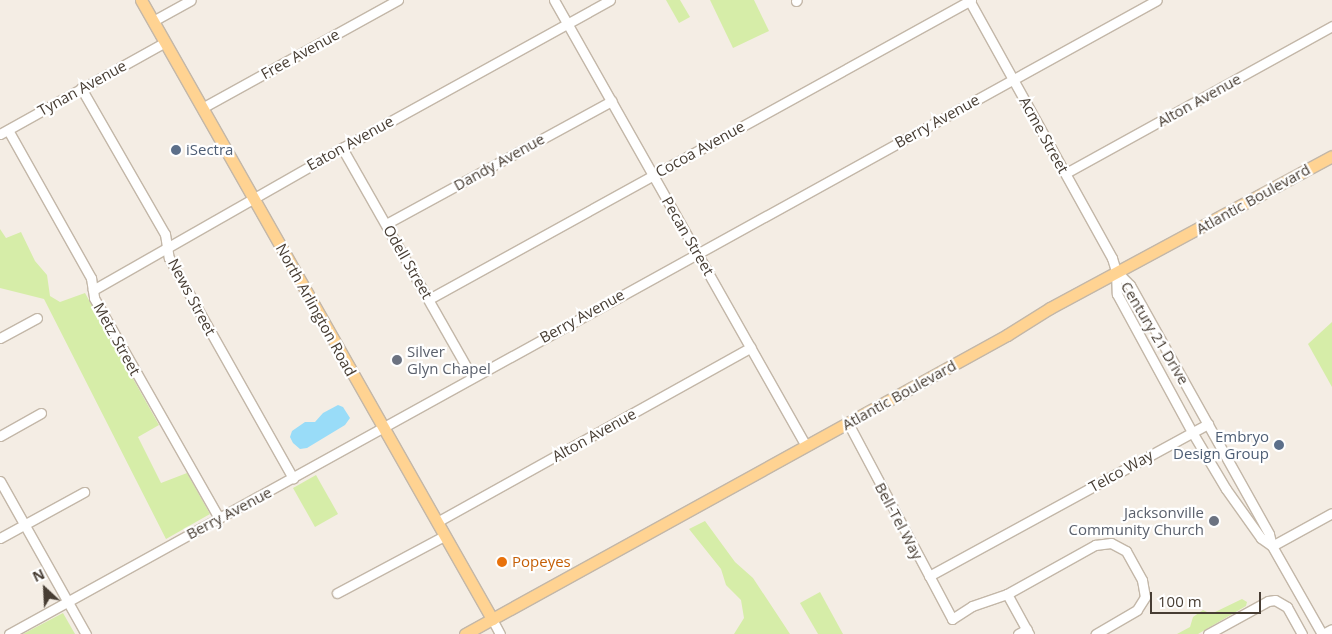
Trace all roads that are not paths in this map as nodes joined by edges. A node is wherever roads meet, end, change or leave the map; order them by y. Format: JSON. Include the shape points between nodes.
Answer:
{"nodes":[{"id":1,"x":141,"y":0,"type":"edge"},
{"id":2,"x":191,"y":0,"type":"edge"},
{"id":3,"x":398,"y":0,"type":"edge"},
{"id":4,"x":554,"y":0,"type":"edge"},
{"id":5,"x":610,"y":0,"type":"edge"},
{"id":6,"x":970,"y":0,"type":"edge"},
{"id":7,"x":1157,"y":0,"type":"edge"},
{"id":8,"x":153,"y":21,"type":"junction"},
{"id":9,"x":568,"y":23,"type":"junction"},
{"id":10,"x":1332,"y":26,"type":"edge"},
{"id":11,"x":165,"y":42,"type":"junction"},
{"id":12,"x":1013,"y":79,"type":"junction"},
{"id":13,"x":81,"y":88,"type":"junction"},
{"id":14,"x":612,"y":101,"type":"junction"},
{"id":15,"x":202,"y":108,"type":"junction"},
{"id":16,"x":4,"y":132,"type":"edge"},
{"id":17,"x":342,"y":148,"type":"junction"},
{"id":18,"x":1332,"y":156,"type":"edge"},
{"id":19,"x":1066,"y":173,"type":"junction"},
{"id":20,"x":653,"y":175,"type":"junction"},
{"id":21,"x":253,"y":198,"type":"junction"},
{"id":22,"x":386,"y":224,"type":"junction"},
{"id":23,"x":167,"y":246,"type":"junction"},
{"id":24,"x":697,"y":253,"type":"junction"},
{"id":25,"x":1116,"y":271,"type":"junction"},
{"id":26,"x":93,"y":290,"type":"junction"},
{"id":27,"x":429,"y":299,"type":"junction"},
{"id":28,"x":37,"y":318,"type":"dead end"},
{"id":29,"x":0,"y":338,"type":"edge"},
{"id":30,"x":751,"y":347,"type":"junction"},
{"id":31,"x":472,"y":377,"type":"junction"},
{"id":32,"x":41,"y":413,"type":"dead end"},
{"id":33,"x":848,"y":423,"type":"junction"},
{"id":34,"x":1208,"y":424,"type":"junction"},
{"id":35,"x":382,"y":428,"type":"junction"},
{"id":36,"x":1192,"y":432,"type":"junction"},
{"id":37,"x":0,"y":436,"type":"edge"},
{"id":38,"x":806,"y":446,"type":"junction"},
{"id":39,"x":293,"y":478,"type":"junction"},
{"id":40,"x":0,"y":481,"type":"edge"},
{"id":41,"x":84,"y":492,"type":"dead end"},
{"id":42,"x":1332,"y":513,"type":"edge"},
{"id":43,"x":219,"y":518,"type":"junction"},
{"id":44,"x":437,"y":522,"type":"junction"},
{"id":45,"x":24,"y":525,"type":"junction"},
{"id":46,"x":444,"y":536,"type":"junction"},
{"id":47,"x":0,"y":538,"type":"edge"},
{"id":48,"x":1272,"y":546,"type":"junction"},
{"id":49,"x":929,"y":576,"type":"junction"},
{"id":50,"x":337,"y":593,"type":"dead end"},
{"id":51,"x":1007,"y":594,"type":"junction"},
{"id":52,"x":68,"y":602,"type":"junction"},
{"id":53,"x":492,"y":619,"type":"junction"},
{"id":54,"x":1332,"y":629,"type":"edge"},
{"id":55,"x":1028,"y":632,"type":"edge"},
{"id":56,"x":9,"y":634,"type":"edge"},
{"id":57,"x":86,"y":634,"type":"edge"},
{"id":58,"x":465,"y":634,"type":"edge"},
{"id":59,"x":500,"y":634,"type":"edge"},
{"id":60,"x":1018,"y":634,"type":"edge"},
{"id":61,"x":1096,"y":634,"type":"edge"},
{"id":62,"x":1208,"y":634,"type":"edge"},
{"id":63,"x":1302,"y":634,"type":"edge"},
{"id":64,"x":1323,"y":634,"type":"edge"}],
"edges":[{"from":1,"to":8,"type":"main road","name":"North Arlington Road"},
{"from":2,"to":8,"type":"street"},
{"from":3,"to":15,"type":"street","name":"Free Avenue"},
{"from":4,"to":9,"type":"street","name":"Pecan Street"},
{"from":5,"to":9,"type":"street","name":"Eaton Avenue"},
{"from":6,"to":12,"type":"street","name":"Acme Street"},
{"from":6,"to":20,"type":"street","name":"Cocoa Avenue"},
{"from":7,"to":12,"type":"street","name":"Berry Avenue"},
{"from":8,"to":11,"type":"main road","name":"North Arlington Road"},
{"from":9,"to":14,"type":"street","name":"Pecan Street"},
{"from":9,"to":17,"type":"street","name":"Eaton Avenue"},
{"from":10,"to":19,"type":"street","name":"Alton Avenue"},
{"from":11,"to":13,"type":"street","name":"Tynan Avenue"},
{"from":11,"to":15,"type":"main road","name":"North Arlington Road"},
{"from":12,"to":19,"type":"street","name":"Acme Street"},
{"from":12,"to":24,"type":"street","name":"Berry Avenue"},
{"from":13,"to":16,"type":"street","name":"Tynan Avenue"},
{"from":13,"to":23,"type":"street","name":"News Street","via":[[165,234]]},
{"from":14,"to":20,"type":"street","name":"Pecan Street"},
{"from":14,"to":22,"type":"street","name":"Dandy Avenue"},
{"from":15,"to":21,"type":"main road","name":"North Arlington Road"},
{"from":16,"to":26,"type":"street","name":"Metz Street","via":[[91,278]]},
{"from":17,"to":21,"type":"street","name":"Eaton Avenue"},
{"from":17,"to":22,"type":"street","name":"Odell Street"},
{"from":18,"to":25,"type":"main road","name":"Atlantic Boulevard"},
{"from":19,"to":25,"type":"street","name":"Acme Street"},
{"from":20,"to":24,"type":"street","name":"Pecan Street"},
{"from":20,"to":27,"type":"street","name":"Cocoa Avenue"},
{"from":21,"to":23,"type":"street","name":"Eaton Avenue"},
{"from":21,"to":35,"type":"main road","name":"North Arlington Road"},
{"from":22,"to":27,"type":"street","name":"Odell Street"},
{"from":23,"to":26,"type":"street","name":"Eaton Avenue"},
{"from":23,"to":39,"type":"street","name":"News Street","via":[[169,258]]},
{"from":24,"to":30,"type":"street","name":"Pecan Street"},
{"from":24,"to":31,"type":"street","name":"Berry Avenue"},
{"from":25,"to":33,"type":"main road","name":"Atlantic Boulevard"},
{"from":25,"to":34,"type":"street","name":"Century 21 Drive","via":[[1130,285]]},
{"from":25,"to":36,"type":"street","name":"Century 21 Drive","via":[[1117,294]]},
{"from":26,"to":43,"type":"street","name":"Metz Street","via":[[94,298]]},
{"from":27,"to":31,"type":"street","name":"Odell Street"},
{"from":28,"to":29,"type":"street"},
{"from":30,"to":38,"type":"street","name":"Pecan Street"},
{"from":30,"to":44,"type":"street","name":"Alton Avenue"},
{"from":31,"to":35,"type":"street","name":"Berry Avenue"},
{"from":32,"to":37,"type":"street"},
{"from":33,"to":38,"type":"main road","name":"Atlantic Boulevard"},
{"from":33,"to":49,"type":"street","name":"Bell-Tel Way"},
{"from":34,"to":36,"type":"street","name":"Telco Way"},
{"from":34,"to":48,"type":"street","name":"Century 21 Drive","via":[[1269,534]]},
{"from":35,"to":39,"type":"street","name":"Berry Avenue"},
{"from":35,"to":44,"type":"main road","name":"North Arlington Road"},
{"from":36,"to":48,"type":"street","name":"Century 21 Drive","via":[[1226,489],[1261,538]]},
{"from":36,"to":49,"type":"street","name":"Telco Way"},
{"from":38,"to":53,"type":"main road","name":"Atlantic Boulevard"},
{"from":39,"to":43,"type":"street","name":"Berry Avenue"},
{"from":40,"to":45,"type":"street"},
{"from":41,"to":45,"type":"street"},
{"from":42,"to":48,"type":"street"},
{"from":43,"to":52,"type":"street","name":"Berry Avenue"},
{"from":44,"to":46,"type":"main road","name":"North Arlington Road"},
{"from":45,"to":47,"type":"street"},
{"from":45,"to":52,"type":"street"},
{"from":46,"to":50,"type":"street"},
{"from":46,"to":53,"type":"main road","name":"North Arlington Road"},
{"from":48,"to":64,"type":"street","name":"Century 21 Drive"},
{"from":49,"to":51,"type":"street","name":"Bell-Tel Way","via":[[952,619],[972,606]]},
{"from":51,"to":55,"type":"street"},
{"from":51,"to":61,"type":"street","via":[[1102,543],[1119,546],[1137,569],[1145,588],[1142,604],[1130,616]]},
{"from":52,"to":56,"type":"street","name":"Berry Avenue"},
{"from":52,"to":57,"type":"street"},
{"from":53,"to":58,"type":"main road","name":"Atlantic Boulevard"},
{"from":53,"to":59,"type":"street"},
{"from":54,"to":64,"type":"street"},
{"from":55,"to":60,"type":"street"},
{"from":62,"to":63,"type":"street","via":[[1275,600],[1287,607]]}]}
